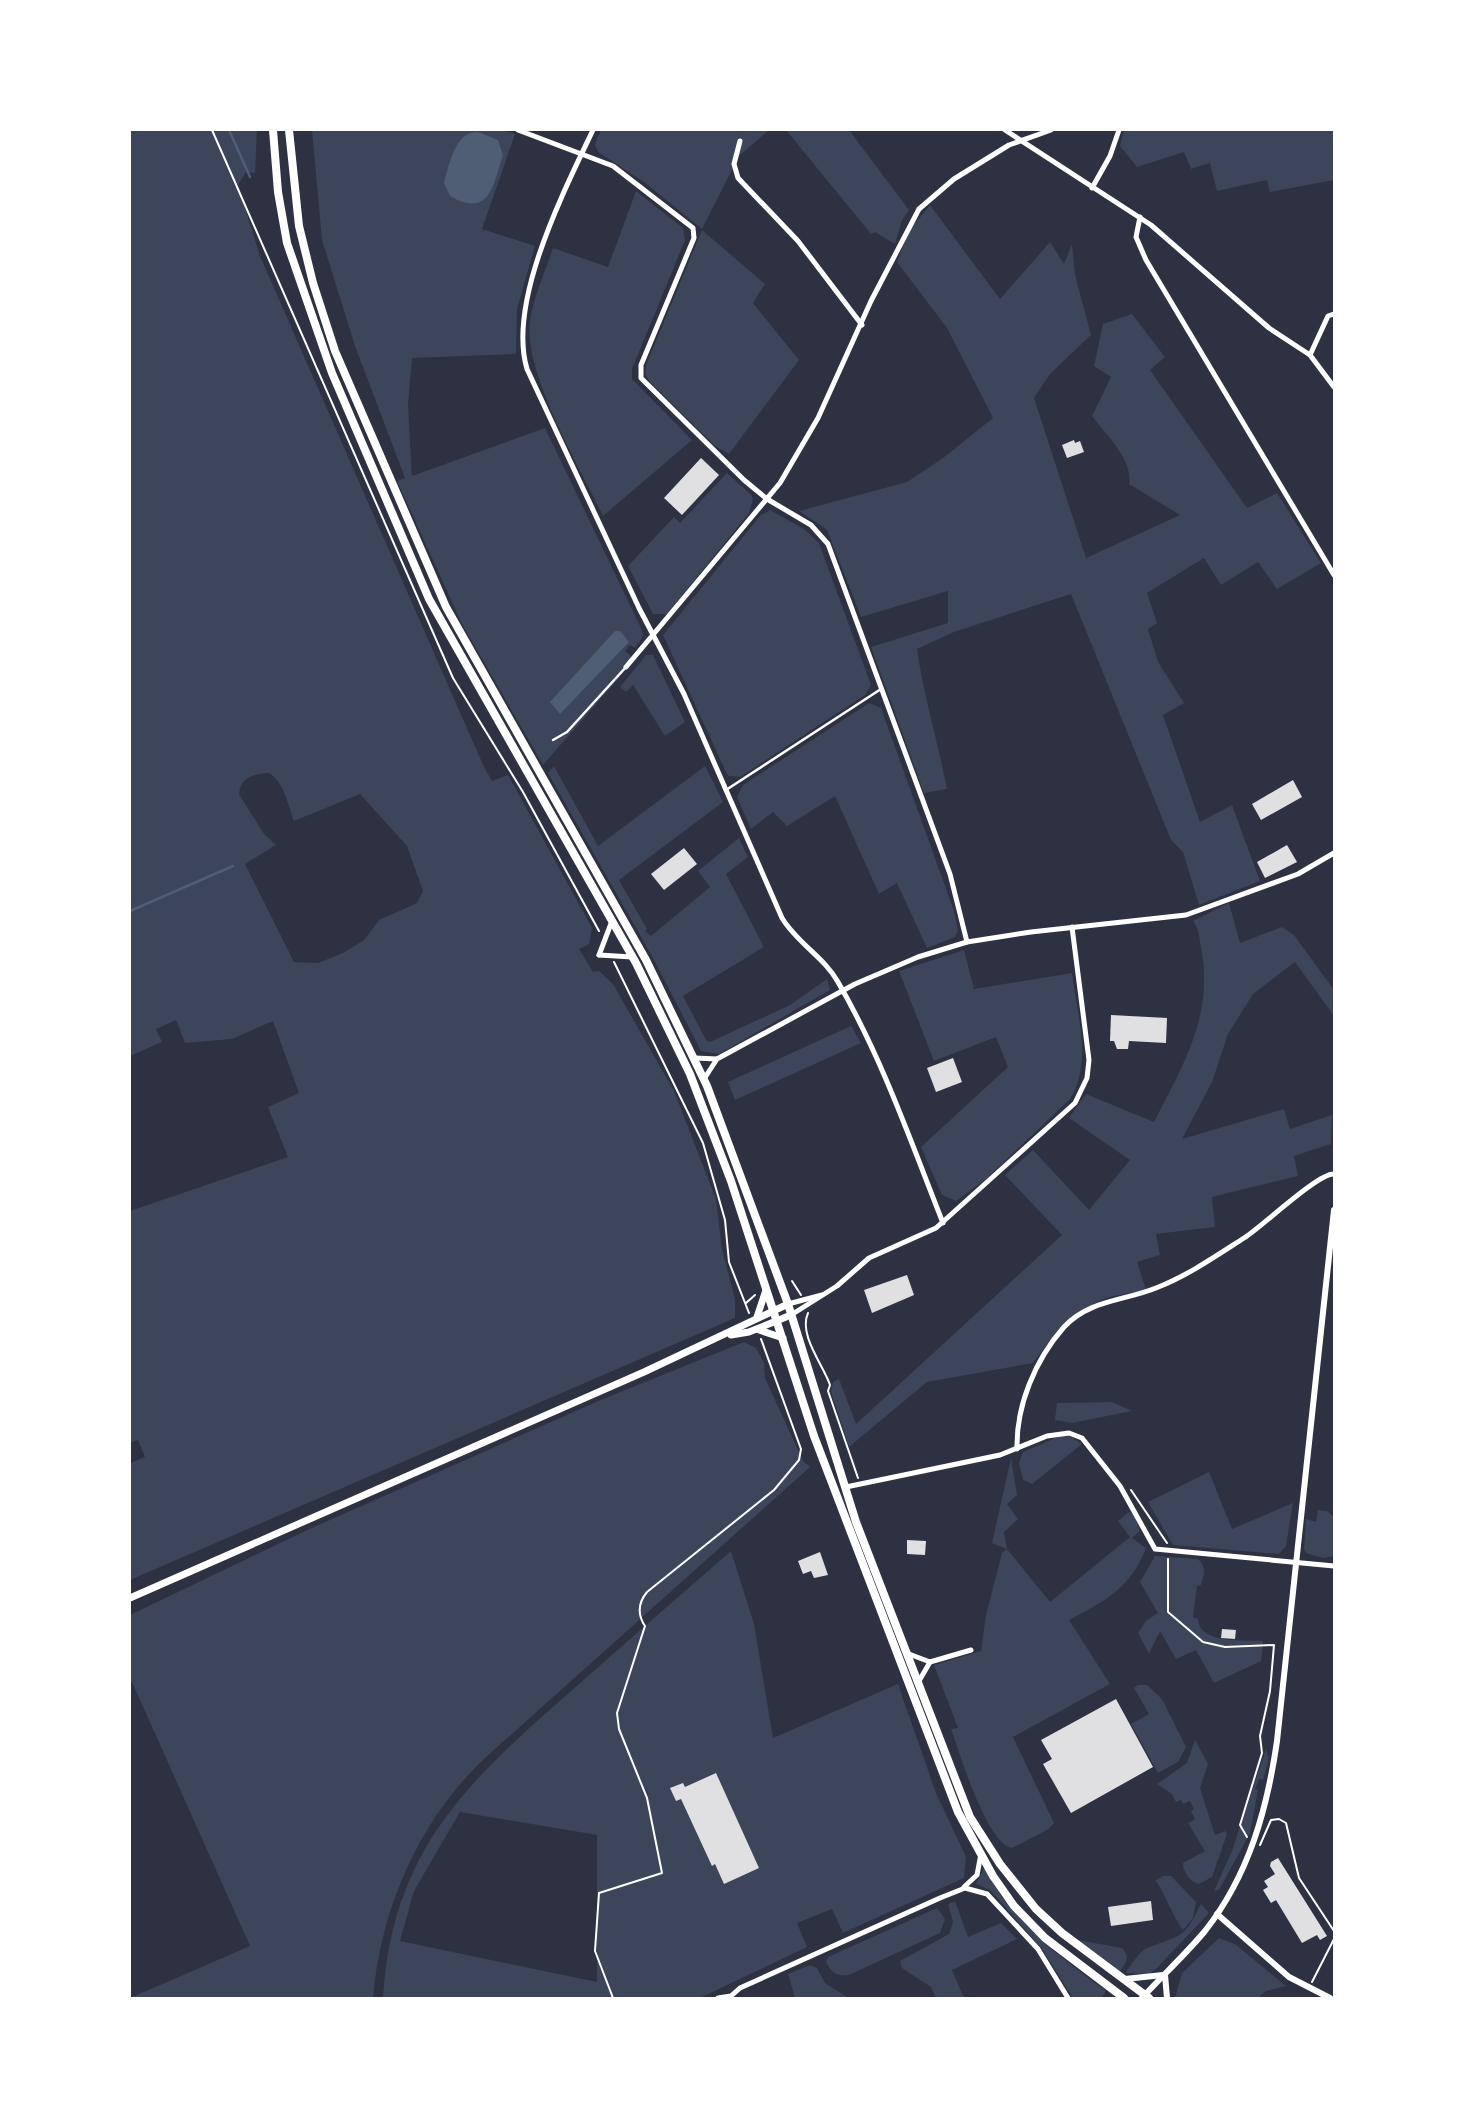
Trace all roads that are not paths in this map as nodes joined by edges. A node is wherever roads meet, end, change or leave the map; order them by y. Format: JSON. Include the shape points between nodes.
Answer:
{"nodes":[{"id":1,"x":273,"y":130,"type":"edge"},
{"id":2,"x":289,"y":130,"type":"edge"},
{"id":3,"x":518,"y":130,"type":"edge"},
{"id":4,"x":593,"y":130,"type":"edge"},
{"id":5,"x":1005,"y":130,"type":"edge"},
{"id":6,"x":1051,"y":130,"type":"edge"},
{"id":7,"x":1119,"y":130,"type":"edge"},
{"id":8,"x":740,"y":141,"type":"dead end"},
{"id":9,"x":1019,"y":141,"type":"junction"},
{"id":10,"x":582,"y":153,"type":"junction"},
{"id":11,"x":1092,"y":188,"type":"junction"},
{"id":12,"x":1140,"y":217,"type":"junction"},
{"id":13,"x":1335,"y":314,"type":"edge"},
{"id":14,"x":862,"y":325,"type":"junction"},
{"id":15,"x":1310,"y":355,"type":"junction"},
{"id":16,"x":1335,"y":387,"type":"edge"},
{"id":17,"x":767,"y":499,"type":"junction"},
{"id":18,"x":1335,"y":575,"type":"edge"},
{"id":19,"x":652,"y":635,"type":"junction"},
{"id":20,"x":626,"y":667,"type":"joint"},
{"id":21,"x":882,"y":688,"type":"junction"},
{"id":22,"x":553,"y":740,"type":"dead end"},
{"id":23,"x":726,"y":790,"type":"junction"},
{"id":24,"x":1335,"y":853,"type":"edge"},
{"id":25,"x":611,"y":920,"type":"junction"},
{"id":26,"x":1072,"y":927,"type":"junction"},
{"id":27,"x":967,"y":943,"type":"junction"},
{"id":28,"x":632,"y":957,"type":"junction"},
{"id":29,"x":843,"y":991,"type":"junction"},
{"id":30,"x":695,"y":1058,"type":"junction"},
{"id":31,"x":717,"y":1059,"type":"junction"},
{"id":32,"x":704,"y":1079,"type":"junction"},
{"id":33,"x":1335,"y":1174,"type":"edge"},
{"id":34,"x":1335,"y":1210,"type":"edge"},
{"id":35,"x":943,"y":1223,"type":"junction"},
{"id":36,"x":1333,"y":1245,"type":"edge"},
{"id":37,"x":763,"y":1292,"type":"junction"},
{"id":38,"x":822,"y":1295,"type":"junction"},
{"id":39,"x":788,"y":1304,"type":"junction"},
{"id":40,"x":773,"y":1310,"type":"junction"},
{"id":41,"x":791,"y":1315,"type":"junction"},
{"id":42,"x":754,"y":1319,"type":"junction"},
{"id":43,"x":777,"y":1321,"type":"junction"},
{"id":44,"x":755,"y":1330,"type":"junction"},
{"id":45,"x":727,"y":1335,"type":"junction"},
{"id":46,"x":783,"y":1338,"type":"junction"},
{"id":47,"x":1017,"y":1450,"type":"junction"},
{"id":48,"x":846,"y":1488,"type":"junction"},
{"id":49,"x":1296,"y":1563,"type":"junction"},
{"id":50,"x":1335,"y":1566,"type":"edge"},
{"id":51,"x":130,"y":1598,"type":"edge"},
{"id":52,"x":971,"y":1650,"type":"dead end"},
{"id":53,"x":909,"y":1654,"type":"junction"},
{"id":54,"x":930,"y":1662,"type":"junction"},
{"id":55,"x":919,"y":1681,"type":"junction"},
{"id":56,"x":981,"y":1854,"type":"junction"},
{"id":57,"x":959,"y":1891,"type":"junction"},
{"id":58,"x":1217,"y":1914,"type":"junction"},
{"id":59,"x":1165,"y":1975,"type":"junction"},
{"id":60,"x":1125,"y":1979,"type":"junction"},
{"id":61,"x":730,"y":1997,"type":"edge"},
{"id":62,"x":1146,"y":1997,"type":"edge"},
{"id":63,"x":718,"y":1998,"type":"edge"},
{"id":64,"x":1069,"y":1998,"type":"edge"},
{"id":65,"x":1124,"y":1998,"type":"edge"},
{"id":66,"x":1167,"y":1998,"type":"edge"},
{"id":67,"x":1330,"y":1998,"type":"edge"}],
"edges":[{"from":1,"to":25,"type":"main road","via":[[282,221],[302,293],[411,560],[461,660]]},
{"from":2,"to":30,"type":"main road","via":[[299,226],[324,320],[420,554],[470,653],[646,960]]},
{"from":3,"to":10,"type":"street"},
{"from":4,"to":10,"type":"street"},
{"from":5,"to":9,"type":"street"},
{"from":6,"to":9,"type":"street"},
{"from":7,"to":11,"type":"street"},
{"from":8,"to":14,"type":"street","via":[[734,164],[738,178],[798,241]]},
{"from":9,"to":11,"type":"street"},
{"from":9,"to":14,"type":"street","via":[[954,178],[919,209]]},
{"from":10,"to":17,"type":"street","via":[[625,174],[694,231],[640,375]]},
{"from":10,"to":19,"type":"street","via":[[550,227],[529,294],[522,324],[524,355],[534,387]]},
{"from":11,"to":12,"type":"street"},
{"from":12,"to":15,"type":"street","via":[[1269,328]]},
{"from":12,"to":18,"type":"street","via":[[1136,237],[1146,260]]},
{"from":13,"to":15,"type":"street","via":[[1328,316]]},
{"from":14,"to":17,"type":"street","via":[[818,418]]},
{"from":15,"to":16,"type":"street"},
{"from":17,"to":19,"type":"street"},
{"from":17,"to":21,"type":"street","via":[[811,525],[828,544]]},
{"from":19,"to":20,"type":"street"},
{"from":19,"to":23,"type":"street"},
{"from":20,"to":22,"type":"lane","via":[[567,732]]},
{"from":21,"to":23,"type":"lane"},
{"from":21,"to":27,"type":"street","via":[[954,885]]},
{"from":23,"to":29,"type":"street","via":[[785,923],[829,969]]},
{"from":24,"to":26,"type":"street","via":[[1298,874],[1186,915]]},
{"from":25,"to":28,"type":"main road"},
{"from":25,"to":28,"type":"street","via":[[599,955]]},
{"from":26,"to":27,"type":"street"},
{"from":26,"to":35,"type":"street","via":[[1089,1060],[1084,1087],[1068,1111]]},
{"from":27,"to":29,"type":"street","via":[[895,966]]},
{"from":28,"to":37,"type":"main road","via":[[709,1121]]},
{"from":29,"to":31,"type":"street"},
{"from":29,"to":35,"type":"street","via":[[882,1068]]},
{"from":30,"to":31,"type":"street"},
{"from":30,"to":32,"type":"main road"},
{"from":31,"to":32,"type":"street"},
{"from":32,"to":39,"type":"main road"},
{"from":33,"to":47,"type":"street","via":[[1319,1178],[1261,1227],[1176,1279],[1134,1296],[1104,1301],[1065,1326],[1029,1386],[1019,1416]]},
{"from":34,"to":36,"type":"street"},
{"from":35,"to":38,"type":"street","via":[[869,1258]]},
{"from":36,"to":49,"type":"street"},
{"from":37,"to":40,"type":"main road"},
{"from":37,"to":42,"type":"main road"},
{"from":38,"to":39,"type":"street"},
{"from":38,"to":41,"type":"street"},
{"from":39,"to":40,"type":"main road"},
{"from":39,"to":41,"type":"main road"},
{"from":40,"to":42,"type":"main road"},
{"from":40,"to":43,"type":"main road"},
{"from":41,"to":43,"type":"main road"},
{"from":41,"to":48,"type":"main road"},
{"from":42,"to":45,"type":"main road"},
{"from":43,"to":44,"type":"main road"},
{"from":43,"to":46,"type":"main road"},
{"from":44,"to":45,"type":"main road"},
{"from":44,"to":46,"type":"main road"},
{"from":45,"to":51,"type":"main road"},
{"from":46,"to":56,"type":"main road","via":[[814,1436],[946,1782]]},
{"from":47,"to":48,"type":"street"},
{"from":47,"to":49,"type":"street","via":[[1059,1432],[1082,1438],[1120,1486],[1155,1549]]},
{"from":48,"to":53,"type":"main road"},
{"from":49,"to":50,"type":"street"},
{"from":49,"to":58,"type":"street","via":[[1273,1771],[1255,1842]]},
{"from":52,"to":54,"type":"street"},
{"from":53,"to":54,"type":"street"},
{"from":53,"to":55,"type":"main road"},
{"from":54,"to":55,"type":"street"},
{"from":55,"to":60,"type":"main road","via":[[961,1797],[990,1851],[1036,1909]]},
{"from":56,"to":57,"type":"street","via":[[975,1878]]},
{"from":56,"to":65,"type":"main road","via":[[1000,1888],[1027,1920]]},
{"from":57,"to":61,"type":"street","via":[[740,1988]]},
{"from":57,"to":64,"type":"street","via":[[975,1889],[987,1894],[1038,1950]]},
{"from":58,"to":59,"type":"street"},
{"from":58,"to":67,"type":"street","via":[[1289,1976]]},
{"from":59,"to":60,"type":"street"},
{"from":59,"to":62,"type":"street"},
{"from":59,"to":66,"type":"street"},
{"from":60,"to":62,"type":"main road"},
{"from":61,"to":63,"type":"street"}]}
